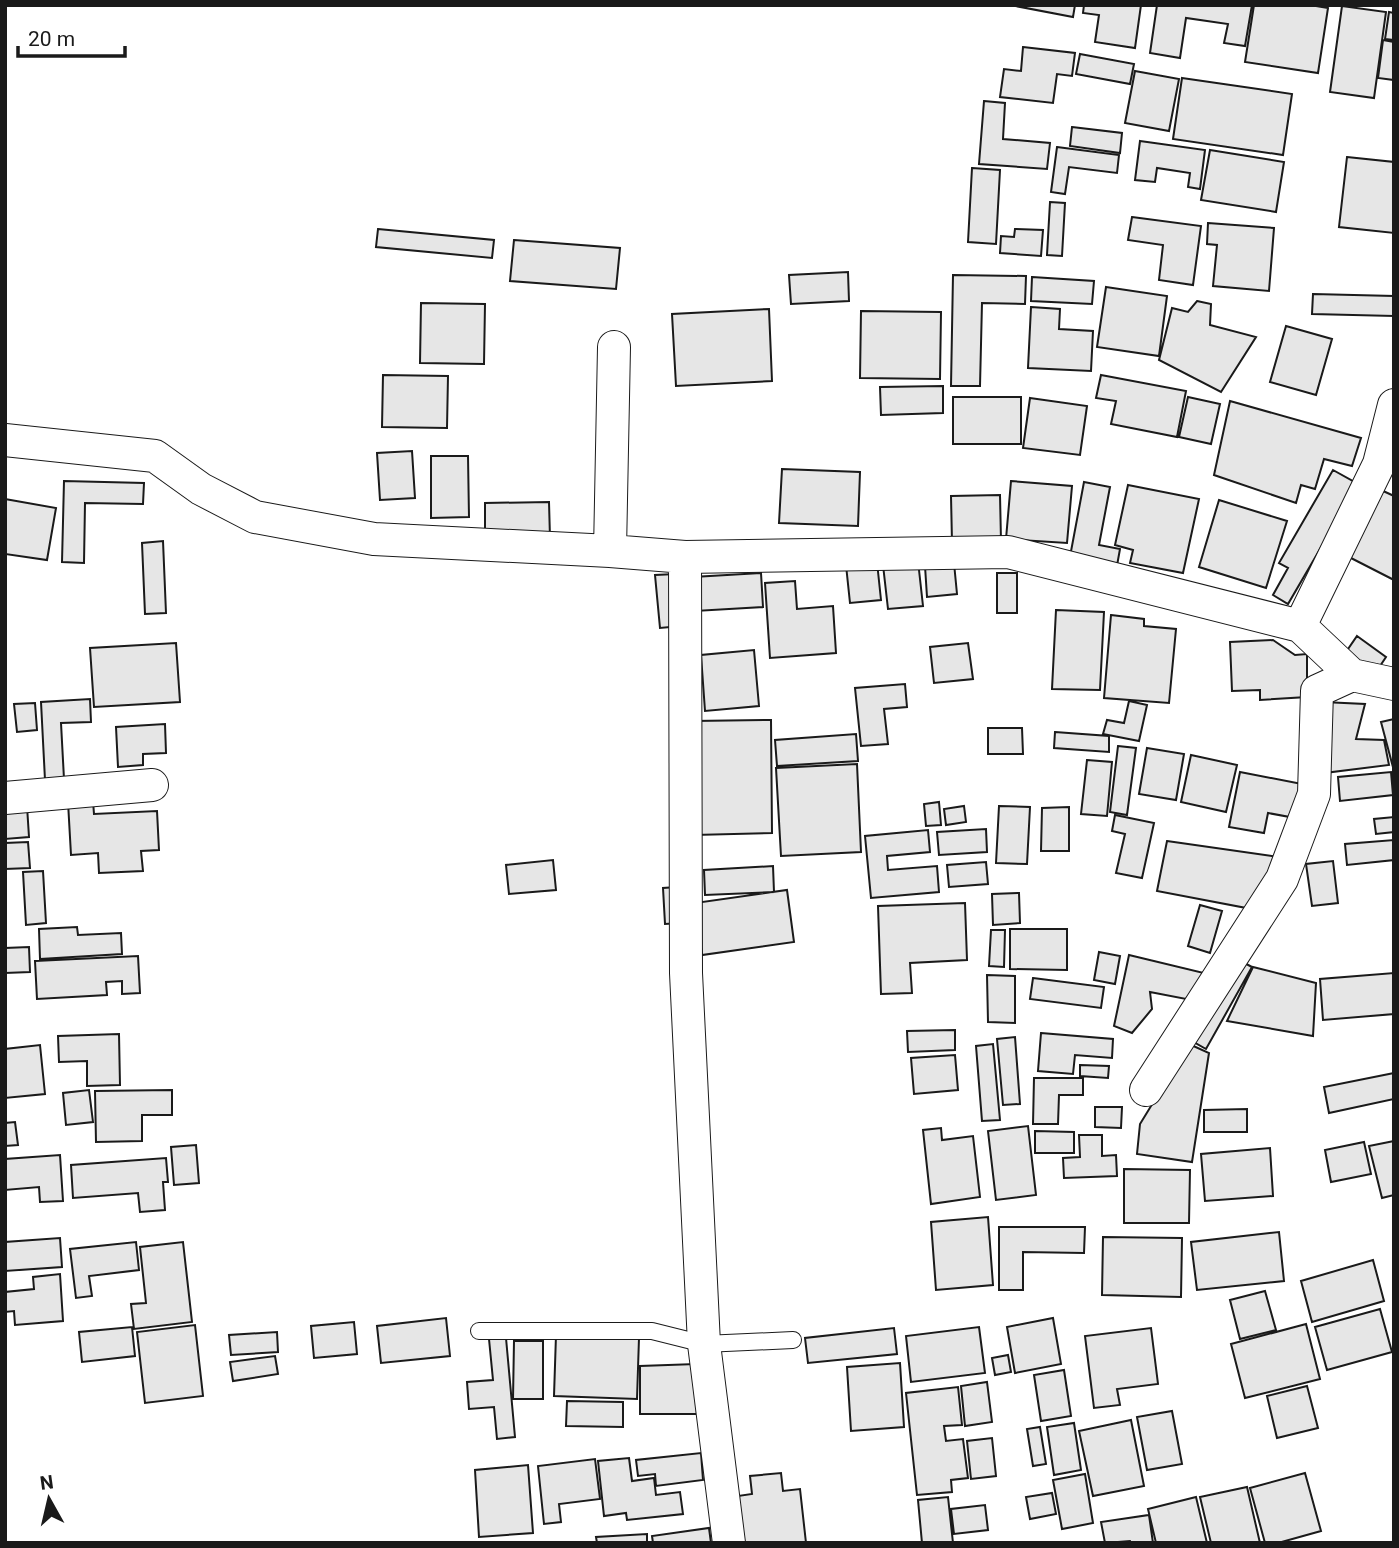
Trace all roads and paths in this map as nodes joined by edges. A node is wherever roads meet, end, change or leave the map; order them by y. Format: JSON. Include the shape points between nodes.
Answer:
{"nodes":[{"id":1,"x":614,"y":347,"type":"dead end"},
{"id":2,"x":1394,"y":405,"type":"edge"},
{"id":3,"x":5,"y":440,"type":"edge"},
{"id":4,"x":610,"y":551,"type":"junction"},
{"id":5,"x":685,"y":557,"type":"junction"},
{"id":6,"x":1300,"y":626,"type":"junction"},
{"id":7,"x":1352,"y":675,"type":"junction"},
{"id":8,"x":1394,"y":684,"type":"edge"},
{"id":9,"x":152,"y":785,"type":"dead end"},
{"id":10,"x":5,"y":798,"type":"edge"},
{"id":11,"x":1146,"y":1090,"type":"dead end"},
{"id":12,"x":479,"y":1331,"type":"dead end"},
{"id":13,"x":793,"y":1340,"type":"dead end"},
{"id":14,"x":704,"y":1344,"type":"junction"},
{"id":15,"x":729,"y":1543,"type":"edge"}],
"edges":[{"from":1,"to":4,"type":"street"},
{"from":2,"to":6,"type":"street","via":[[1379,464]]},
{"from":3,"to":4,"type":"street","via":[[155,456],[255,517],[374,539]]},
{"from":4,"to":5,"type":"street"},
{"from":5,"to":6,"type":"street","via":[[1008,552]]},
{"from":5,"to":14,"type":"street","via":[[686,973]]},
{"from":6,"to":7,"type":"street"},
{"from":7,"to":8,"type":"street"},
{"from":7,"to":11,"type":"street","via":[[1317,691],[1314,794],[1282,879]]},
{"from":9,"to":10,"type":"street"},
{"from":12,"to":14,"type":"lane","via":[[652,1332]]},
{"from":13,"to":14,"type":"lane"},
{"from":14,"to":15,"type":"street"}]}
